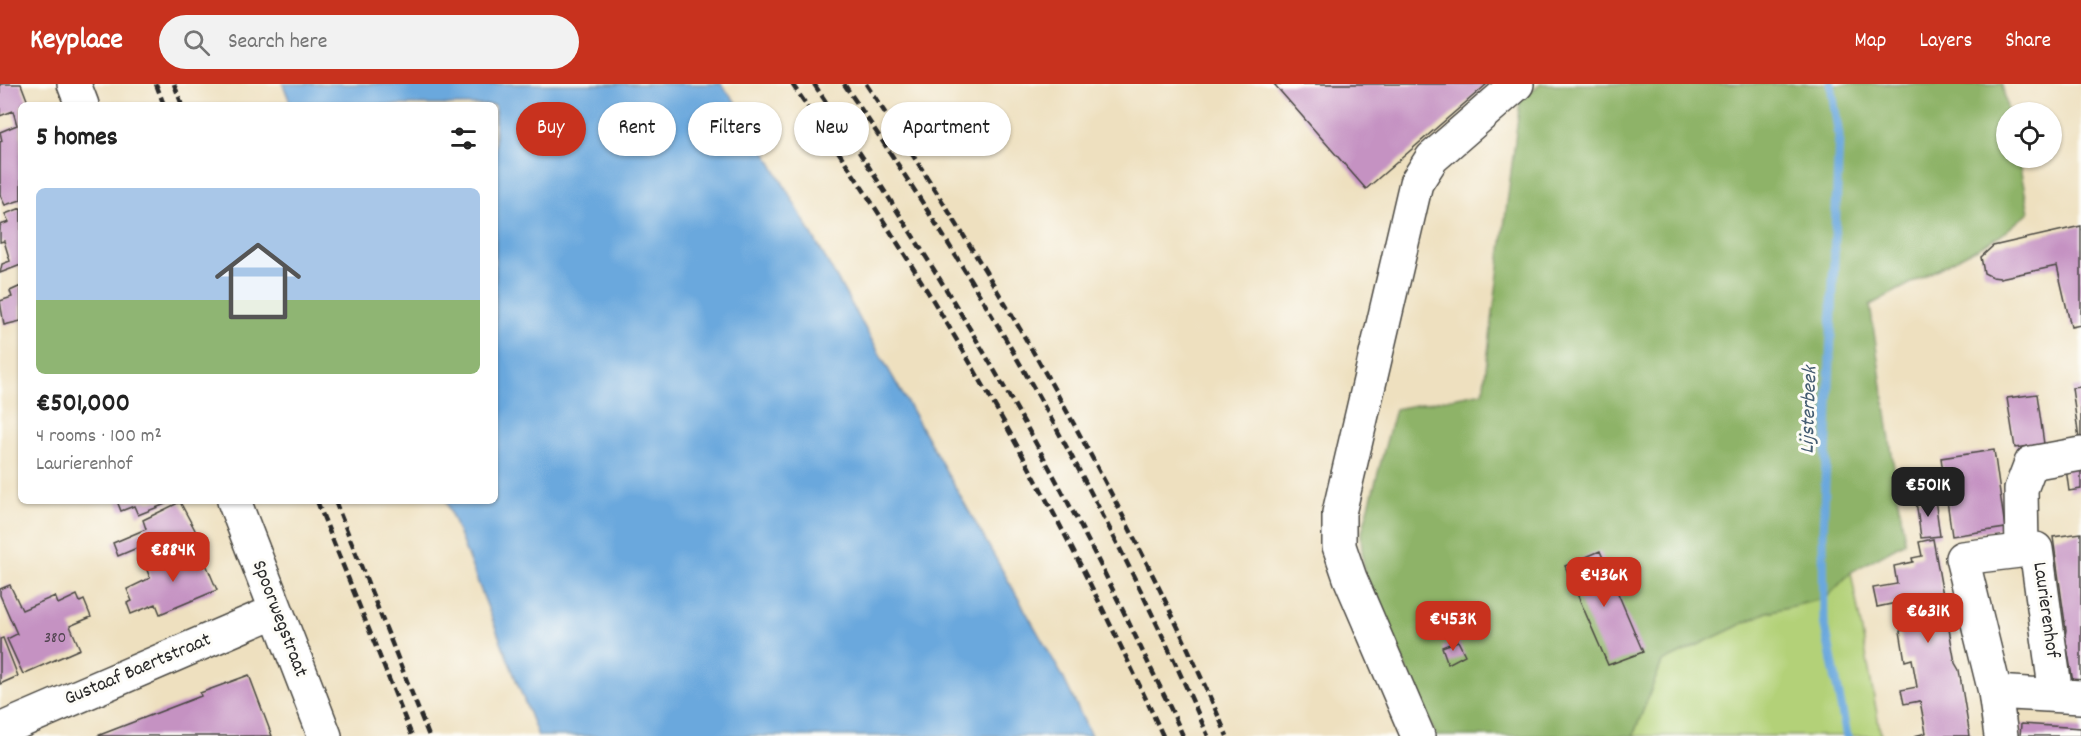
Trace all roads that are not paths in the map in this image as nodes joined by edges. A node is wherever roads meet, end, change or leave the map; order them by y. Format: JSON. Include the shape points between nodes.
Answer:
{"nodes":[{"id":1,"x":74,"y":84,"type":"edge"},
{"id":2,"x":1516,"y":84,"type":"edge"},
{"id":3,"x":81,"y":102,"type":"edge"},
{"id":4,"x":2081,"y":454,"type":"edge"},
{"id":5,"x":235,"y":504,"type":"edge"},
{"id":6,"x":2022,"y":550,"type":"junction"},
{"id":7,"x":276,"y":611,"type":"junction"},
{"id":8,"x":1995,"y":692,"type":"junction"},
{"id":9,"x":2069,"y":696,"type":"edge"},
{"id":10,"x":0,"y":730,"type":"edge"},
{"id":11,"x":325,"y":736,"type":"edge"},
{"id":12,"x":1419,"y":736,"type":"edge"},
{"id":13,"x":2001,"y":736,"type":"edge"}],
"edges":[{"from":1,"to":3,"type":"street"},
{"from":2,"to":12,"type":"street","via":[[1432,158],[1416,183],[1340,513],[1340,546],[1350,578]]},
{"from":4,"to":6,"type":"street","via":[[2031,463],[2021,489]]},
{"from":5,"to":7,"type":"street","name":"Spoorwegstraat"},
{"from":6,"to":8,"type":"street","name":"Laurierenhof","via":[[1962,558]]},
{"from":6,"to":9,"type":"street","name":"Laurierenhof","via":[[2036,549]]},
{"from":7,"to":10,"type":"street","name":"Gustaaf Baertstraat"},
{"from":7,"to":11,"type":"street","name":"Spoorwegstraat"},
{"from":8,"to":9,"type":"street","name":"Laurierenhof"},
{"from":8,"to":13,"type":"street"}]}
